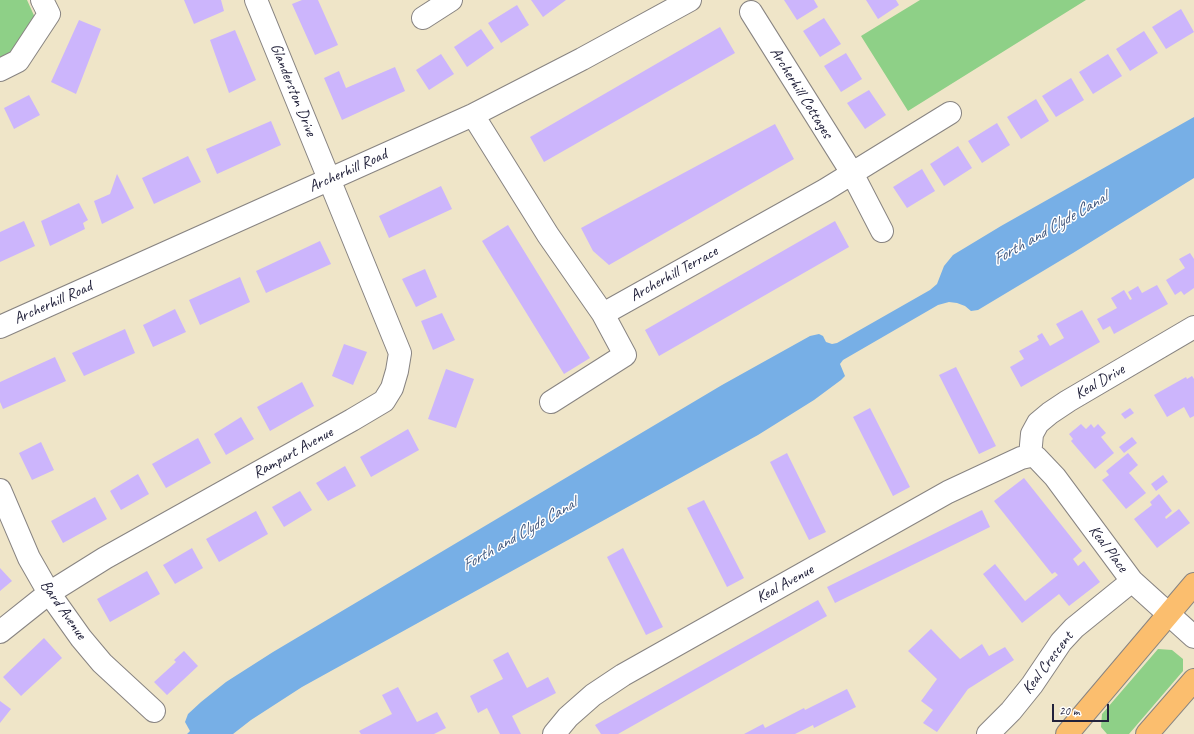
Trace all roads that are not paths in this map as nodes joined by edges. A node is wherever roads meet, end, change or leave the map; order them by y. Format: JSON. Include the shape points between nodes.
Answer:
{"nodes":[{"id":1,"x":42,"y":0,"type":"edge"},
{"id":2,"x":256,"y":0,"type":"edge"},
{"id":3,"x":451,"y":0,"type":"edge"},
{"id":4,"x":690,"y":0,"type":"edge"},
{"id":5,"x":751,"y":12,"type":"dead end"},
{"id":6,"x":423,"y":18,"type":"dead end"},
{"id":7,"x":0,"y":70,"type":"edge"},
{"id":8,"x":950,"y":113,"type":"dead end"},
{"id":9,"x":473,"y":114,"type":"junction"},
{"id":10,"x":852,"y":173,"type":"junction"},
{"id":11,"x":330,"y":179,"type":"junction"},
{"id":12,"x":882,"y":232,"type":"dead end"},
{"id":13,"x":603,"y":314,"type":"junction"},
{"id":14,"x":0,"y":327,"type":"edge"},
{"id":15,"x":1194,"y":328,"type":"edge"},
{"id":16,"x":551,"y":402,"type":"dead end"},
{"id":17,"x":1030,"y":456,"type":"junction"},
{"id":18,"x":0,"y":490,"type":"edge"},
{"id":19,"x":1132,"y":581,"type":"junction"},
{"id":20,"x":1194,"y":584,"type":"edge"},
{"id":21,"x":49,"y":593,"type":"junction"},
{"id":22,"x":1167,"y":614,"type":"junction"},
{"id":23,"x":0,"y":632,"type":"edge"},
{"id":24,"x":1194,"y":637,"type":"edge"},
{"id":25,"x":1194,"y":680,"type":"edge"},
{"id":26,"x":154,"y":711,"type":"dead end"},
{"id":27,"x":1074,"y":732,"type":"edge"},
{"id":28,"x":554,"y":734,"type":"edge"},
{"id":29,"x":988,"y":734,"type":"edge"},
{"id":30,"x":1147,"y":734,"type":"edge"}],
"edges":[{"from":1,"to":7,"type":"street","via":[[49,14],[18,61]]},
{"from":2,"to":11,"type":"street","name":"Glanderston Drive"},
{"from":3,"to":6,"type":"street"},
{"from":4,"to":9,"type":"street","name":"Archerhill Road","via":[[582,59]]},
{"from":5,"to":10,"type":"street","name":"Archerhill Cottages"},
{"from":8,"to":10,"type":"street","name":"Archerhill Terrace"},
{"from":9,"to":11,"type":"street","name":"Archerhill Road"},
{"from":9,"to":13,"type":"street","via":[[548,235]]},
{"from":10,"to":12,"type":"street","name":"Archerhill Cottages"},
{"from":10,"to":13,"type":"street","name":"Archerhill Terrace"},
{"from":11,"to":14,"type":"street","name":"Archerhill Road"},
{"from":11,"to":21,"type":"street","name":"Rampart Avenue","via":[[400,353],[394,382],[384,401],[105,558]]},
{"from":13,"to":16,"type":"street","via":[[625,355]]},
{"from":15,"to":17,"type":"street","name":"Keal Drive","via":[[1050,413],[1038,423],[1032,434]]},
{"from":17,"to":19,"type":"street","name":"Keal Place","via":[[1036,457],[1055,477]]},
{"from":17,"to":28,"type":"street","name":"Keal Avenue","via":[[948,492],[623,675],[593,695],[568,717]]},
{"from":18,"to":21,"type":"street","name":"Bard Avenue","via":[[29,558]]},
{"from":19,"to":22,"type":"street","name":"Keal Place"},
{"from":19,"to":29,"type":"street","name":"Keal Crescent","via":[[1060,642],[1032,685]]},
{"from":20,"to":22,"type":"main road"},
{"from":21,"to":23,"type":"street","name":"Rampart Avenue"},
{"from":21,"to":26,"type":"street","name":"Bard Avenue","via":[[102,663]]},
{"from":22,"to":24,"type":"street","name":"Keal Place"},
{"from":22,"to":27,"type":"main road"},
{"from":25,"to":30,"type":"main road"}]}
